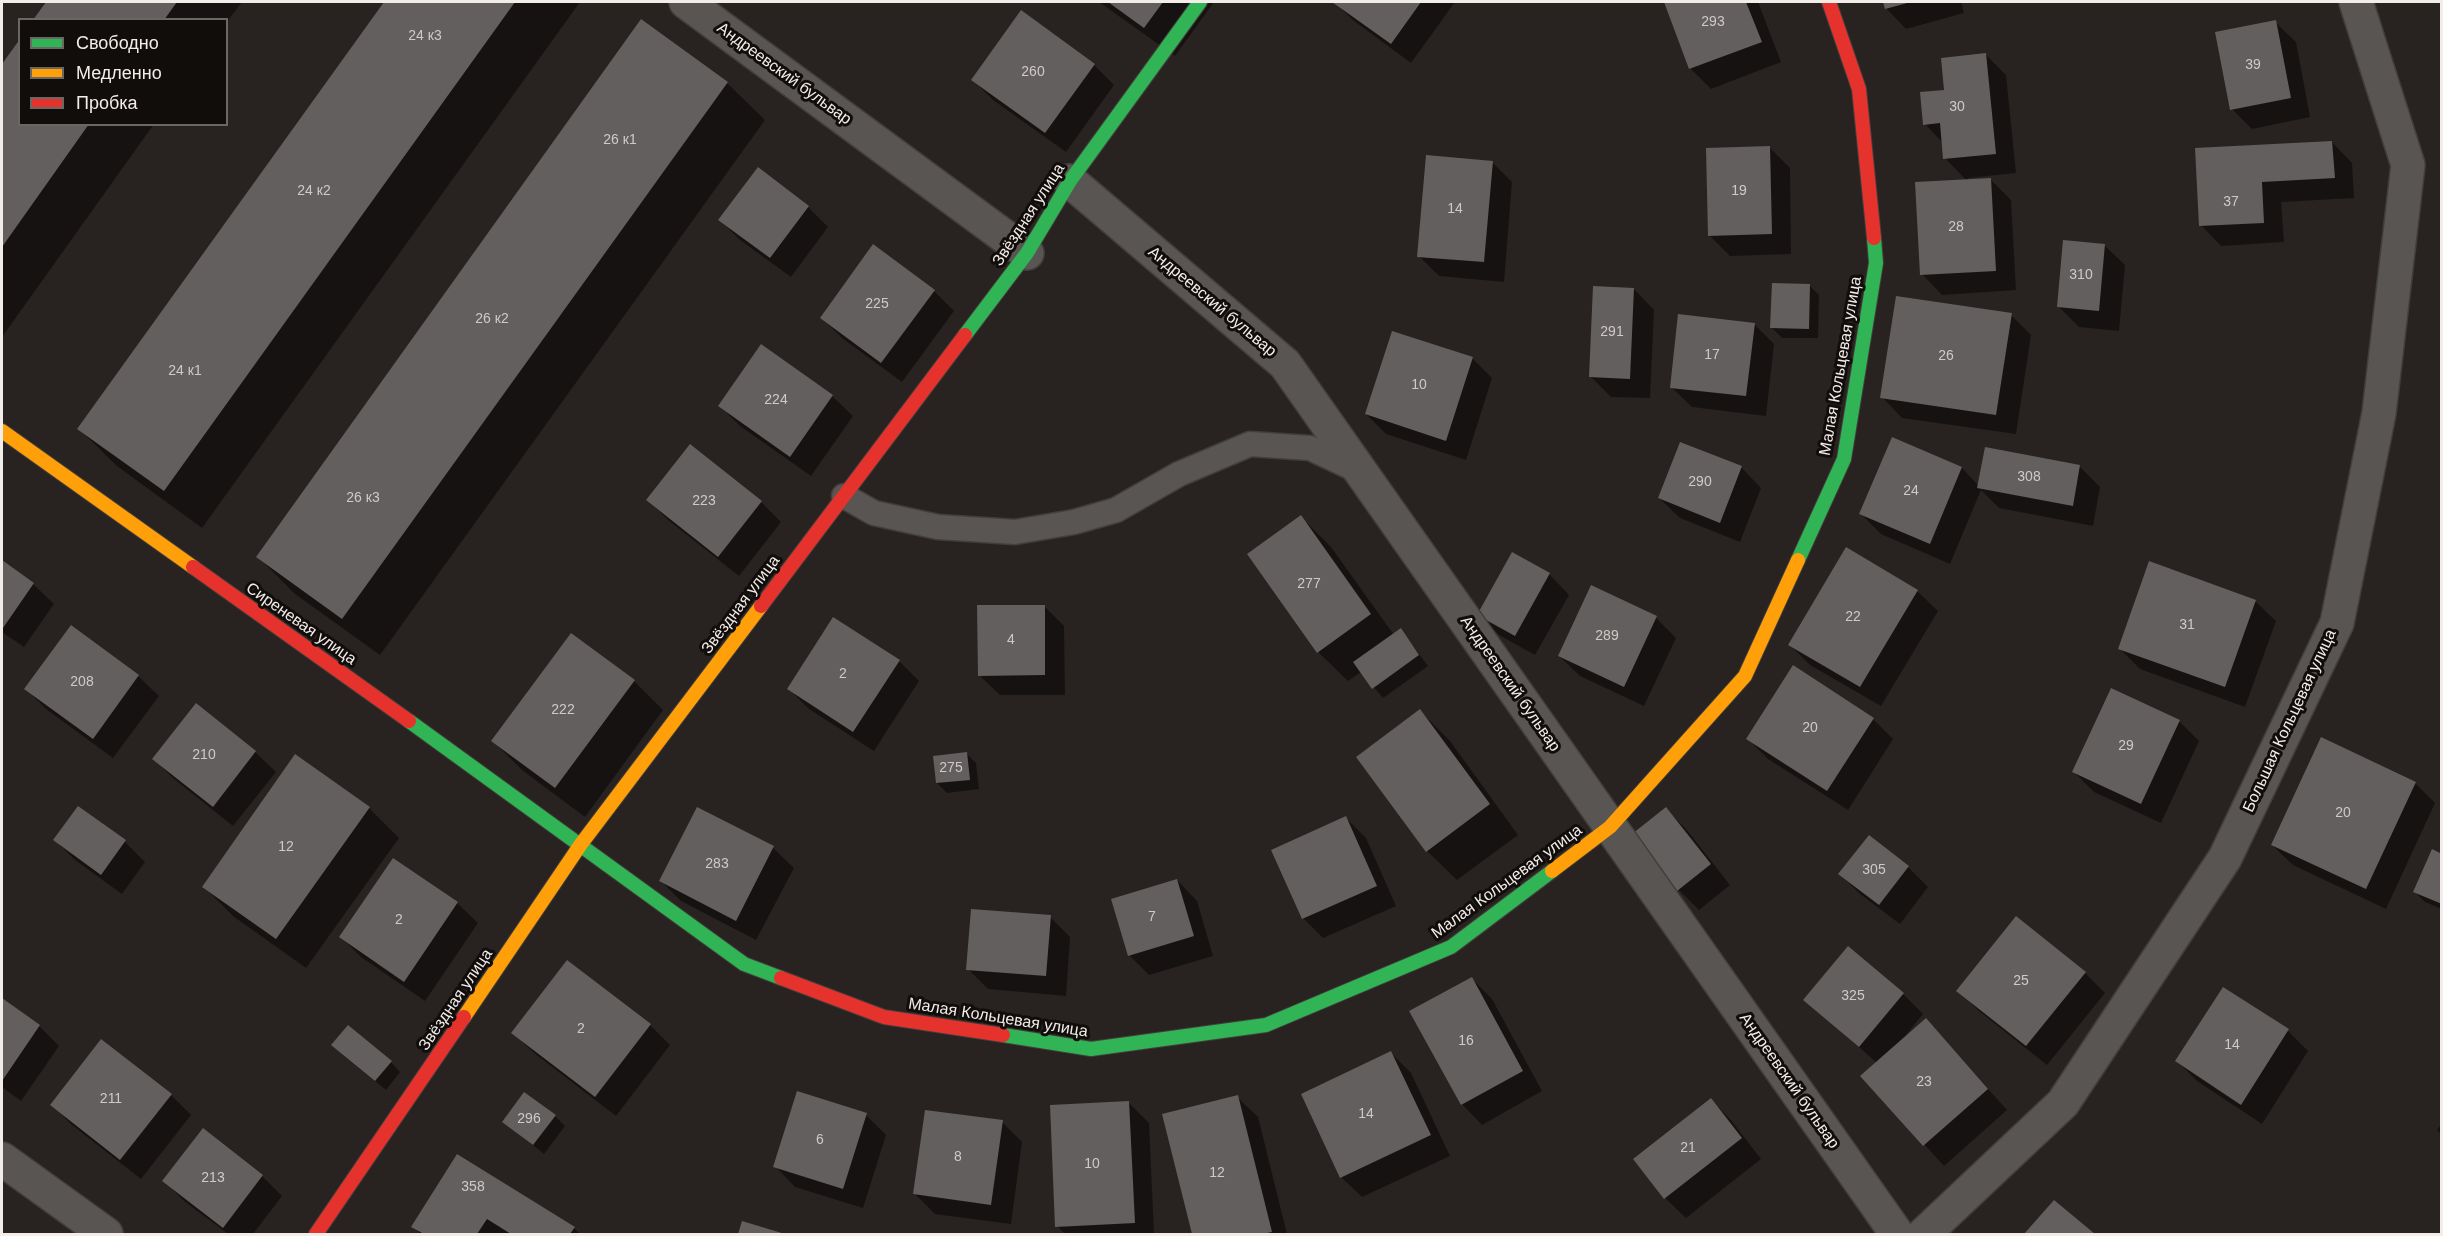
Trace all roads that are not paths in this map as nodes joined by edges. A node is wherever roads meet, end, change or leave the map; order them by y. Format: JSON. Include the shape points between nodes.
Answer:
{"nodes":[{"id":1,"x":686,"y":2,"type":"edge"},
{"id":2,"x":1200,"y":2,"type":"edge"},
{"id":3,"x":1829,"y":2,"type":"edge"},
{"id":4,"x":2356,"y":2,"type":"edge"},
{"id":5,"x":1070,"y":181,"type":"junction"},
{"id":6,"x":1027,"y":253,"type":"junction"},
{"id":7,"x":2,"y":431,"type":"edge"},
{"id":8,"x":1361,"y":472,"type":"junction"},
{"id":9,"x":844,"y":496,"type":"junction"},
{"id":10,"x":1610,"y":827,"type":"junction"},
{"id":11,"x":581,"y":844,"type":"junction"},
{"id":12,"x":2,"y":1160,"type":"edge"},
{"id":13,"x":106,"y":1234,"type":"edge"},
{"id":14,"x":316,"y":1234,"type":"edge"},
{"id":15,"x":1897,"y":1234,"type":"edge"},
{"id":16,"x":1924,"y":1234,"type":"edge"}],
"edges":[{"from":1,"to":6,"type":"street","name":"Андреевский бульвар"},
{"from":2,"to":5,"type":"street","name":"Звёздная улица"},
{"from":3,"to":10,"type":"street","name":"Малая Кольцевая улица","via":[[1859,89],[1876,262],[1844,459],[1745,676]]},
{"from":4,"to":16,"type":"street","name":"Большая Кольцевая улица","via":[[2408,165],[2379,412],[2337,624],[2225,858],[2063,1103]]},
{"from":5,"to":6,"type":"street","name":"Звёздная улица"},
{"from":5,"to":8,"type":"street","name":"Андреевский бульвар","via":[[1285,364]]},
{"from":6,"to":9,"type":"street","name":"Звёздная улица"},
{"from":7,"to":11,"type":"street","name":"Сиреневая улица"},
{"from":8,"to":9,"type":"lane","via":[[1310,448],[1250,444],[1179,474],[1116,510],[1015,532],[938,527],[874,513]]},
{"from":8,"to":10,"type":"street","name":"Андреевский бульвар"},
{"from":9,"to":11,"type":"street","name":"Звёздная улица"},
{"from":10,"to":11,"type":"street","name":"Малая Кольцевая улица","via":[[1451,947],[1266,1025],[1091,1049],[884,1017],[744,964]]},
{"from":10,"to":15,"type":"street","name":"Андреевский бульвар"},
{"from":11,"to":14,"type":"street","name":"Звёздная улица"},
{"from":12,"to":13,"type":"street"}]}
